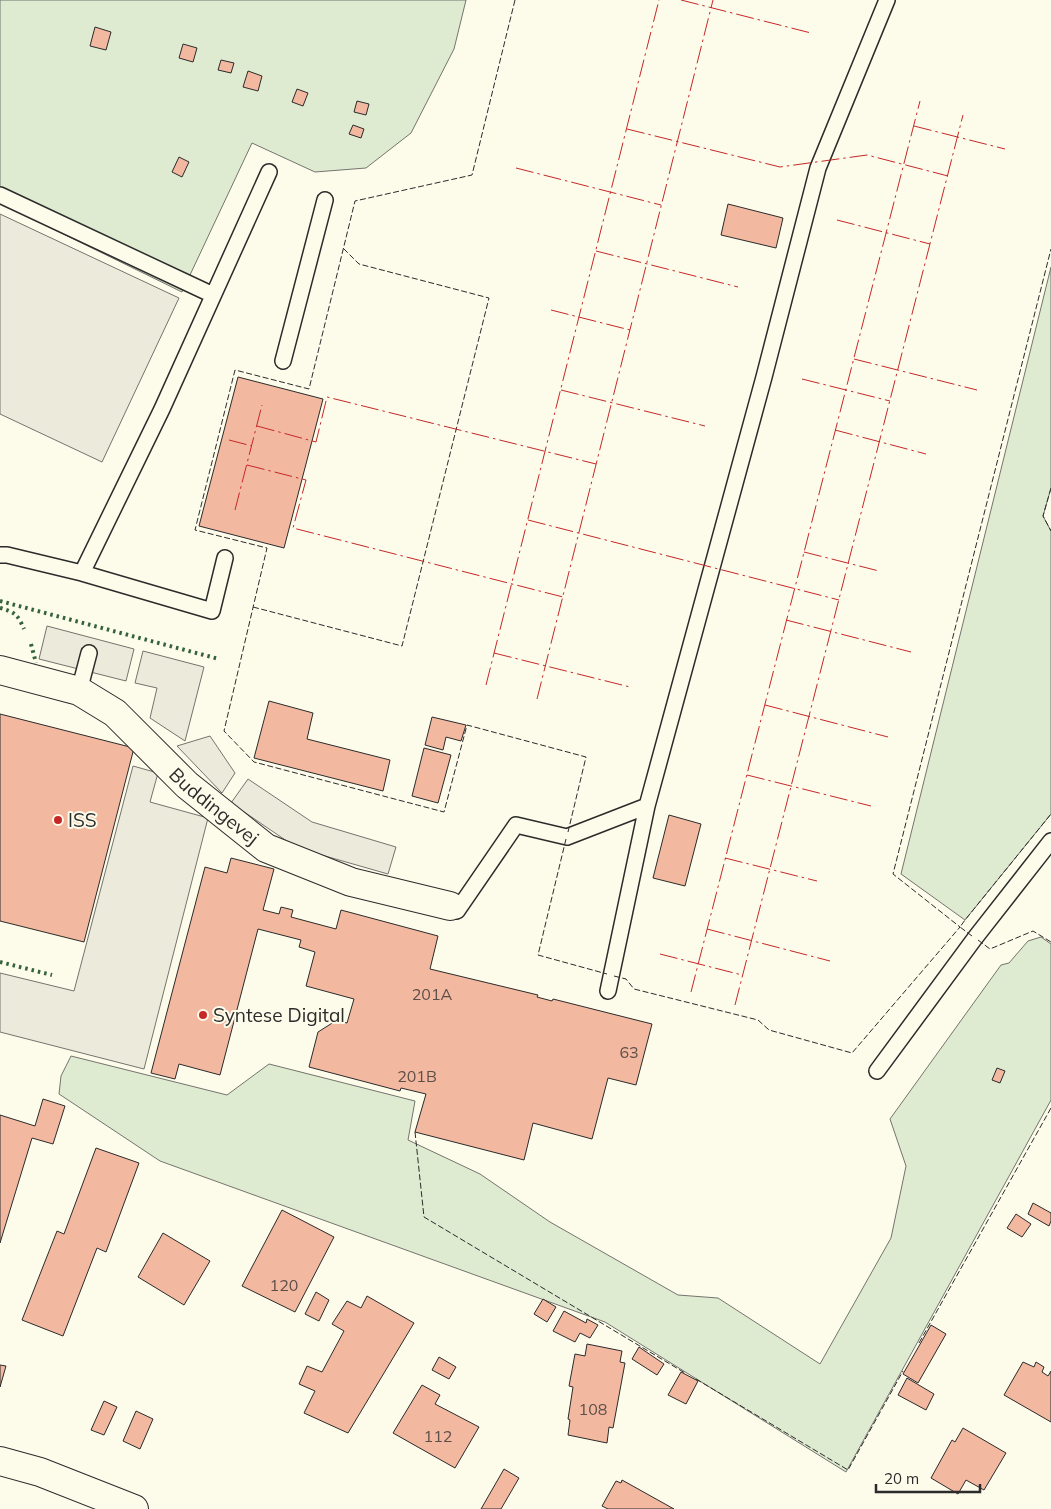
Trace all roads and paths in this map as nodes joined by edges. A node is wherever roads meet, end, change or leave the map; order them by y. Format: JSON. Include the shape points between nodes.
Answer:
{"nodes":[{"id":1,"x":887,"y":0,"type":"edge"},
{"id":2,"x":268,"y":172,"type":"dead end"},
{"id":3,"x":0,"y":196,"type":"edge"},
{"id":4,"x":325,"y":200,"type":"dead end"},
{"id":5,"x":213,"y":296,"type":"junction"},
{"id":6,"x":283,"y":361,"type":"dead end"},
{"id":7,"x":0,"y":555,"type":"edge"},
{"id":8,"x":225,"y":558,"type":"dead end"},
{"id":9,"x":82,"y":573,"type":"junction"},
{"id":10,"x":89,"y":653,"type":"dead end"},
{"id":11,"x":0,"y":670,"type":"edge"},
{"id":12,"x":79,"y":691,"type":"junction"},
{"id":13,"x":647,"y":806,"type":"junction"},
{"id":14,"x":1051,"y":840,"type":"edge"},
{"id":15,"x":454,"y":908,"type":"joint"},
{"id":16,"x":608,"y":991,"type":"dead end"},
{"id":17,"x":877,"y":1071,"type":"dead end"},
{"id":18,"x":0,"y":1461,"type":"edge"},
{"id":19,"x":134,"y":1509,"type":"edge"}],
"edges":[{"from":1,"to":13,"type":"lane","via":[[818,168]]},
{"from":2,"to":5,"type":"lane"},
{"from":3,"to":5,"type":"lane"},
{"from":4,"to":6,"type":"lane"},
{"from":5,"to":9,"type":"lane"},
{"from":7,"to":9,"type":"lane"},
{"from":8,"to":9,"type":"lane","via":[[212,611]]},
{"from":10,"to":12,"type":"lane"},
{"from":11,"to":12,"type":"street","name":"Buddingevej"},
{"from":12,"to":15,"type":"street","name":"Buddingevej","via":[[115,713],[187,785],[266,848],[351,882]]},
{"from":13,"to":15,"type":"lane","via":[[567,837],[516,825]]},
{"from":13,"to":16,"type":"lane"},
{"from":14,"to":17,"type":"lane"},
{"from":18,"to":19,"type":"street","via":[[40,1472]]}]}
